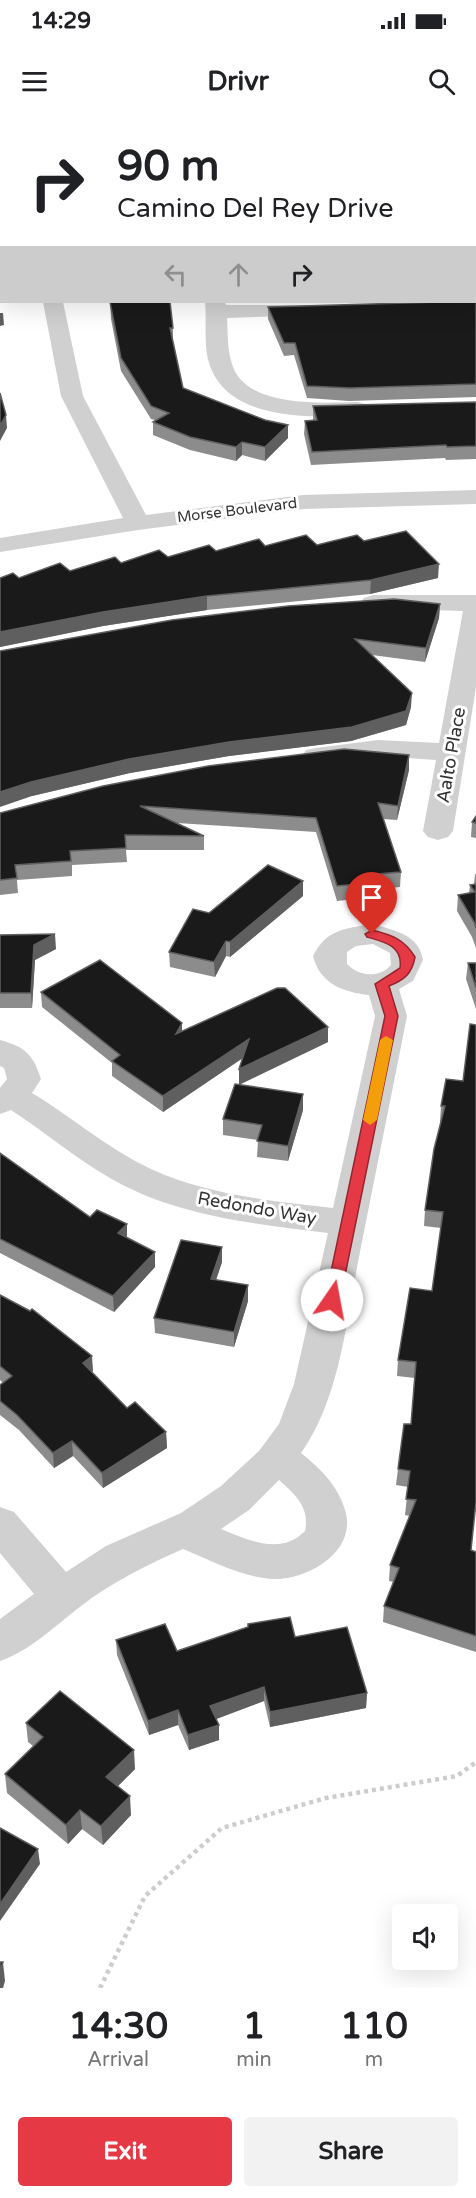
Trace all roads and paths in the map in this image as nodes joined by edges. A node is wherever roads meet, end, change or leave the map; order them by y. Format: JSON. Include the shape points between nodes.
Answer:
{"nodes":[{"id":1,"x":53,"y":303,"type":"edge"},
{"id":2,"x":215,"y":307,"type":"edge"},
{"id":3,"x":333,"y":308,"type":"edge"},
{"id":4,"x":376,"y":408,"type":"edge"},
{"id":5,"x":476,"y":496,"type":"edge"},
{"id":6,"x":138,"y":523,"type":"junction"},
{"id":7,"x":0,"y":545,"type":"edge"},
{"id":8,"x":476,"y":603,"type":"edge"},
{"id":9,"x":346,"y":605,"type":"edge"},
{"id":10,"x":476,"y":608,"type":"edge"},
{"id":11,"x":451,"y":752,"type":"junction"},
{"id":12,"x":293,"y":758,"type":"edge"},
{"id":13,"x":438,"y":831,"type":"dead end"},
{"id":14,"x":382,"y":984,"type":"dead end"},
{"id":15,"x":0,"y":1051,"type":"edge"},
{"id":16,"x":6,"y":1099,"type":"edge"},
{"id":17,"x":349,"y":1223,"type":"junction"},
{"id":18,"x":278,"y":1456,"type":"junction"},
{"id":19,"x":0,"y":1524,"type":"edge"},
{"id":20,"x":182,"y":1531,"type":"junction"},
{"id":21,"x":62,"y":1597,"type":"junction"},
{"id":22,"x":0,"y":1643,"type":"edge"},
{"id":23,"x":476,"y":1762,"type":"edge"},
{"id":24,"x":100,"y":1988,"type":"edge"}],
"edges":[{"from":1,"to":6,"type":"street","via":[[72,396]]},
{"from":2,"to":3,"type":"street"},
{"from":2,"to":4,"type":"street","via":[[221,365],[226,378],[239,390],[281,406],[307,410]]},
{"from":5,"to":6,"type":"street","name":"Morse Boulevard","via":[[303,502]]},
{"from":6,"to":7,"type":"street","name":"Morse Boulevard"},
{"from":8,"to":9,"type":"street"},
{"from":10,"to":11,"type":"street","name":"Aalto Place"},
{"from":11,"to":12,"type":"street","via":[[378,748]]},
{"from":11,"to":13,"type":"street","name":"Aalto Place"},
{"from":14,"to":17,"type":"street","via":[[391,1016]]},
{"from":15,"to":16,"type":"street","name":"Redondo Way","via":[[11,1055],[24,1070],[24,1079]]},
{"from":16,"to":17,"type":"street","name":"Redondo Way","via":[[138,1177],[179,1194],[236,1208]]},
{"from":17,"to":18,"type":"street","via":[[313,1384],[296,1430]]},
{"from":18,"to":20,"type":"street","via":[[235,1498]]},
{"from":18,"to":20,"type":"street","via":[[319,1496],[328,1514],[326,1533],[315,1549],[296,1559],[273,1562]]},
{"from":19,"to":21,"type":"street"},
{"from":20,"to":21,"type":"street","via":[[121,1558]]},
{"from":21,"to":22,"type":"street"},
{"from":23,"to":24,"type":"path","via":[[457,1776],[326,1798],[222,1828],[145,1896]]}]}
